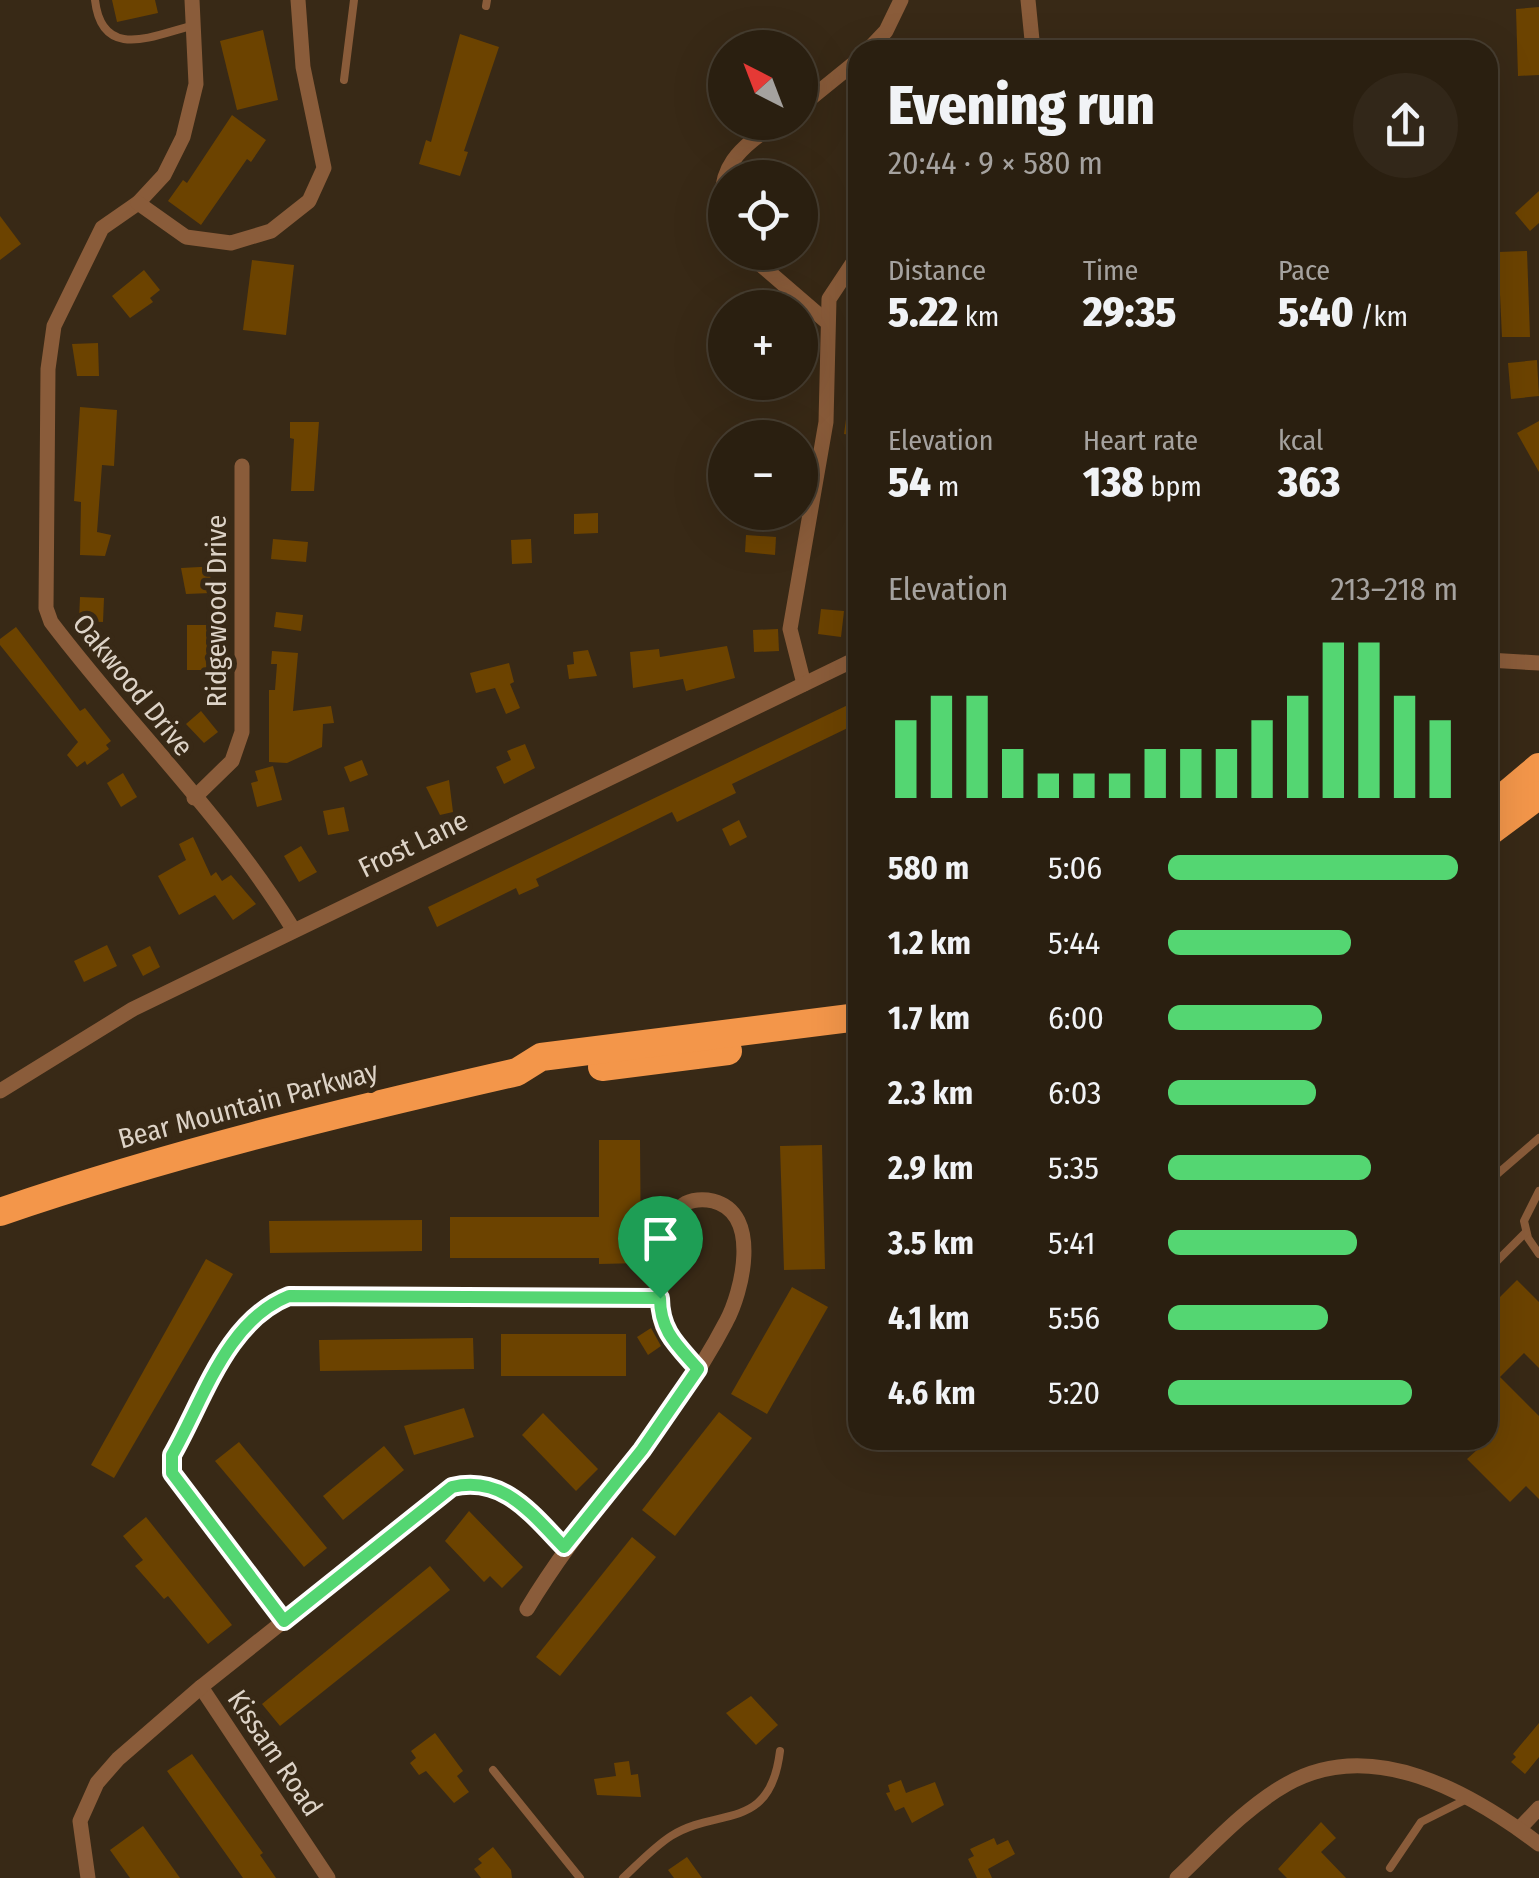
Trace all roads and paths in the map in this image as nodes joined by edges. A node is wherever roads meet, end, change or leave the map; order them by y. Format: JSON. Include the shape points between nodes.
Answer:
{"nodes":[{"id":1,"x":95,"y":0,"type":"edge"},
{"id":2,"x":192,"y":0,"type":"edge"},
{"id":3,"x":298,"y":0,"type":"edge"},
{"id":4,"x":354,"y":0,"type":"edge"},
{"id":5,"x":901,"y":0,"type":"edge"},
{"id":6,"x":1028,"y":0,"type":"edge"},
{"id":7,"x":195,"y":25,"type":"junction"},
{"id":8,"x":877,"y":40,"type":"edge"},
{"id":9,"x":1032,"y":40,"type":"edge"},
{"id":10,"x":848,"y":68,"type":"edge"},
{"id":11,"x":344,"y":80,"type":"dead end"},
{"id":12,"x":818,"y":92,"type":"edge"},
{"id":13,"x":750,"y":140,"type":"edge"},
{"id":14,"x":732,"y":160,"type":"edge"},
{"id":15,"x":138,"y":203,"type":"junction"},
{"id":16,"x":848,"y":267,"type":"edge"},
{"id":17,"x":767,"y":270,"type":"edge"},
{"id":18,"x":827,"y":322,"type":"junction"},
{"id":19,"x":242,"y":466,"type":"dead end"},
{"id":20,"x":1498,"y":661,"type":"edge"},
{"id":21,"x":848,"y":663,"type":"edge"},
{"id":22,"x":1539,"y":663,"type":"edge"},
{"id":23,"x":804,"y":684,"type":"junction"},
{"id":24,"x":1539,"y":767,"type":"edge"},
{"id":25,"x":1539,"y":795,"type":"edge"},
{"id":26,"x":194,"y":798,"type":"junction"},
{"id":27,"x":1498,"y":802,"type":"edge"},
{"id":28,"x":1498,"y":826,"type":"edge"},
{"id":29,"x":292,"y":930,"type":"junction"},
{"id":30,"x":848,"y":1018,"type":"edge"},
{"id":31,"x":848,"y":1037,"type":"edge"},
{"id":32,"x":516,"y":1072,"type":"junction"},
{"id":33,"x":0,"y":1091,"type":"edge"},
{"id":34,"x":1539,"y":1138,"type":"edge"},
{"id":35,"x":1498,"y":1173,"type":"edge"},
{"id":36,"x":1539,"y":1191,"type":"edge"},
{"id":37,"x":0,"y":1212,"type":"edge"},
{"id":38,"x":1526,"y":1232,"type":"junction"},
{"id":39,"x":1539,"y":1254,"type":"edge"},
{"id":40,"x":1498,"y":1260,"type":"edge"},
{"id":41,"x":660,"y":1298,"type":"junction"},
{"id":42,"x":698,"y":1369,"type":"junction"},
{"id":43,"x":564,"y":1547,"type":"junction"},
{"id":44,"x":527,"y":1610,"type":"dead end"},
{"id":45,"x":284,"y":1621,"type":"junction"},
{"id":46,"x":201,"y":1687,"type":"junction"},
{"id":47,"x":780,"y":1751,"type":"dead end"},
{"id":48,"x":493,"y":1770,"type":"dead end"},
{"id":49,"x":1466,"y":1799,"type":"junction"},
{"id":50,"x":1539,"y":1808,"type":"edge"},
{"id":51,"x":1519,"y":1829,"type":"junction"},
{"id":52,"x":1539,"y":1844,"type":"edge"},
{"id":53,"x":1390,"y":1868,"type":"dead end"},
{"id":54,"x":88,"y":1878,"type":"edge"},
{"id":55,"x":328,"y":1878,"type":"edge"},
{"id":56,"x":580,"y":1878,"type":"edge"},
{"id":57,"x":623,"y":1878,"type":"edge"},
{"id":58,"x":1177,"y":1878,"type":"edge"}],
"edges":[{"from":1,"to":7,"type":"lane","via":[[108,34],[126,42]]},
{"from":2,"to":7,"type":"street","name":"Oakwood Drive"},
{"from":3,"to":15,"type":"street","via":[[303,67],[324,168],[310,201],[271,232],[231,243],[186,237]]},
{"from":4,"to":11,"type":"lane"},
{"from":5,"to":8,"type":"street"},
{"from":6,"to":9,"type":"street"},
{"from":7,"to":15,"type":"street","name":"Oakwood Drive","via":[[196,84],[187,126],[164,175]]},
{"from":10,"to":12,"type":"street"},
{"from":13,"to":14,"type":"street"},
{"from":15,"to":26,"type":"street","name":"Oakwood Drive","via":[[108,219],[54,326],[46,608],[118,710]]},
{"from":16,"to":18,"type":"street","via":[[837,281]]},
{"from":17,"to":18,"type":"street"},
{"from":18,"to":23,"type":"street","via":[[826,422],[790,629]]},
{"from":19,"to":26,"type":"street","name":"Ridgewood Drive","via":[[242,732],[232,762]]},
{"from":20,"to":22,"type":"street"},
{"from":21,"to":23,"type":"street","name":"Frost Lane"},
{"from":23,"to":29,"type":"street","name":"Frost Lane"},
{"from":24,"to":27,"type":"highway"},
{"from":25,"to":28,"type":"highway"},
{"from":26,"to":29,"type":"street","name":"Oakwood Drive","via":[[257,870]]},
{"from":29,"to":33,"type":"street","name":"Frost Lane","via":[[133,1009]]},
{"from":30,"to":32,"type":"highway","name":"Bear Mountain Parkway","via":[[541,1057]]},
{"from":31,"to":32,"type":"highway","name":"Bear Mountain Parkway","via":[[545,1076]]},
{"from":32,"to":37,"type":"highway","name":"Bear Mountain Parkway","via":[[282,1128]]},
{"from":34,"to":35,"type":"lane"},
{"from":36,"to":38,"type":"lane","via":[[1528,1208]]},
{"from":38,"to":39,"type":"lane"},
{"from":38,"to":40,"type":"lane"},
{"from":41,"to":42,"type":"street","via":[[666,1333]]},
{"from":41,"to":42,"type":"street","via":[[674,1216],[690,1202],[721,1204],[743,1238],[743,1282]]},
{"from":41,"to":45,"type":"street","via":[[306,1295],[264,1306],[240,1329],[172,1455],[172,1473]]},
{"from":42,"to":43,"type":"street"},
{"from":43,"to":44,"type":"street"},
{"from":43,"to":45,"type":"street","name":"Kissam Road","via":[[504,1491],[487,1484],[452,1487]]},
{"from":45,"to":46,"type":"street","name":"Kissam Road"},
{"from":46,"to":54,"type":"street","via":[[97,1783],[80,1821]]},
{"from":46,"to":55,"type":"street","name":"Kissam Road"},
{"from":47,"to":57,"type":"lane","via":[[763,1796],[747,1812],[672,1836]]},
{"from":48,"to":56,"type":"lane"},
{"from":49,"to":51,"type":"street"},
{"from":49,"to":53,"type":"lane","via":[[1421,1822]]},
{"from":49,"to":58,"type":"street","via":[[1385,1765],[1321,1771],[1264,1798]]},
{"from":50,"to":51,"type":"street"},
{"from":51,"to":52,"type":"street"}]}
